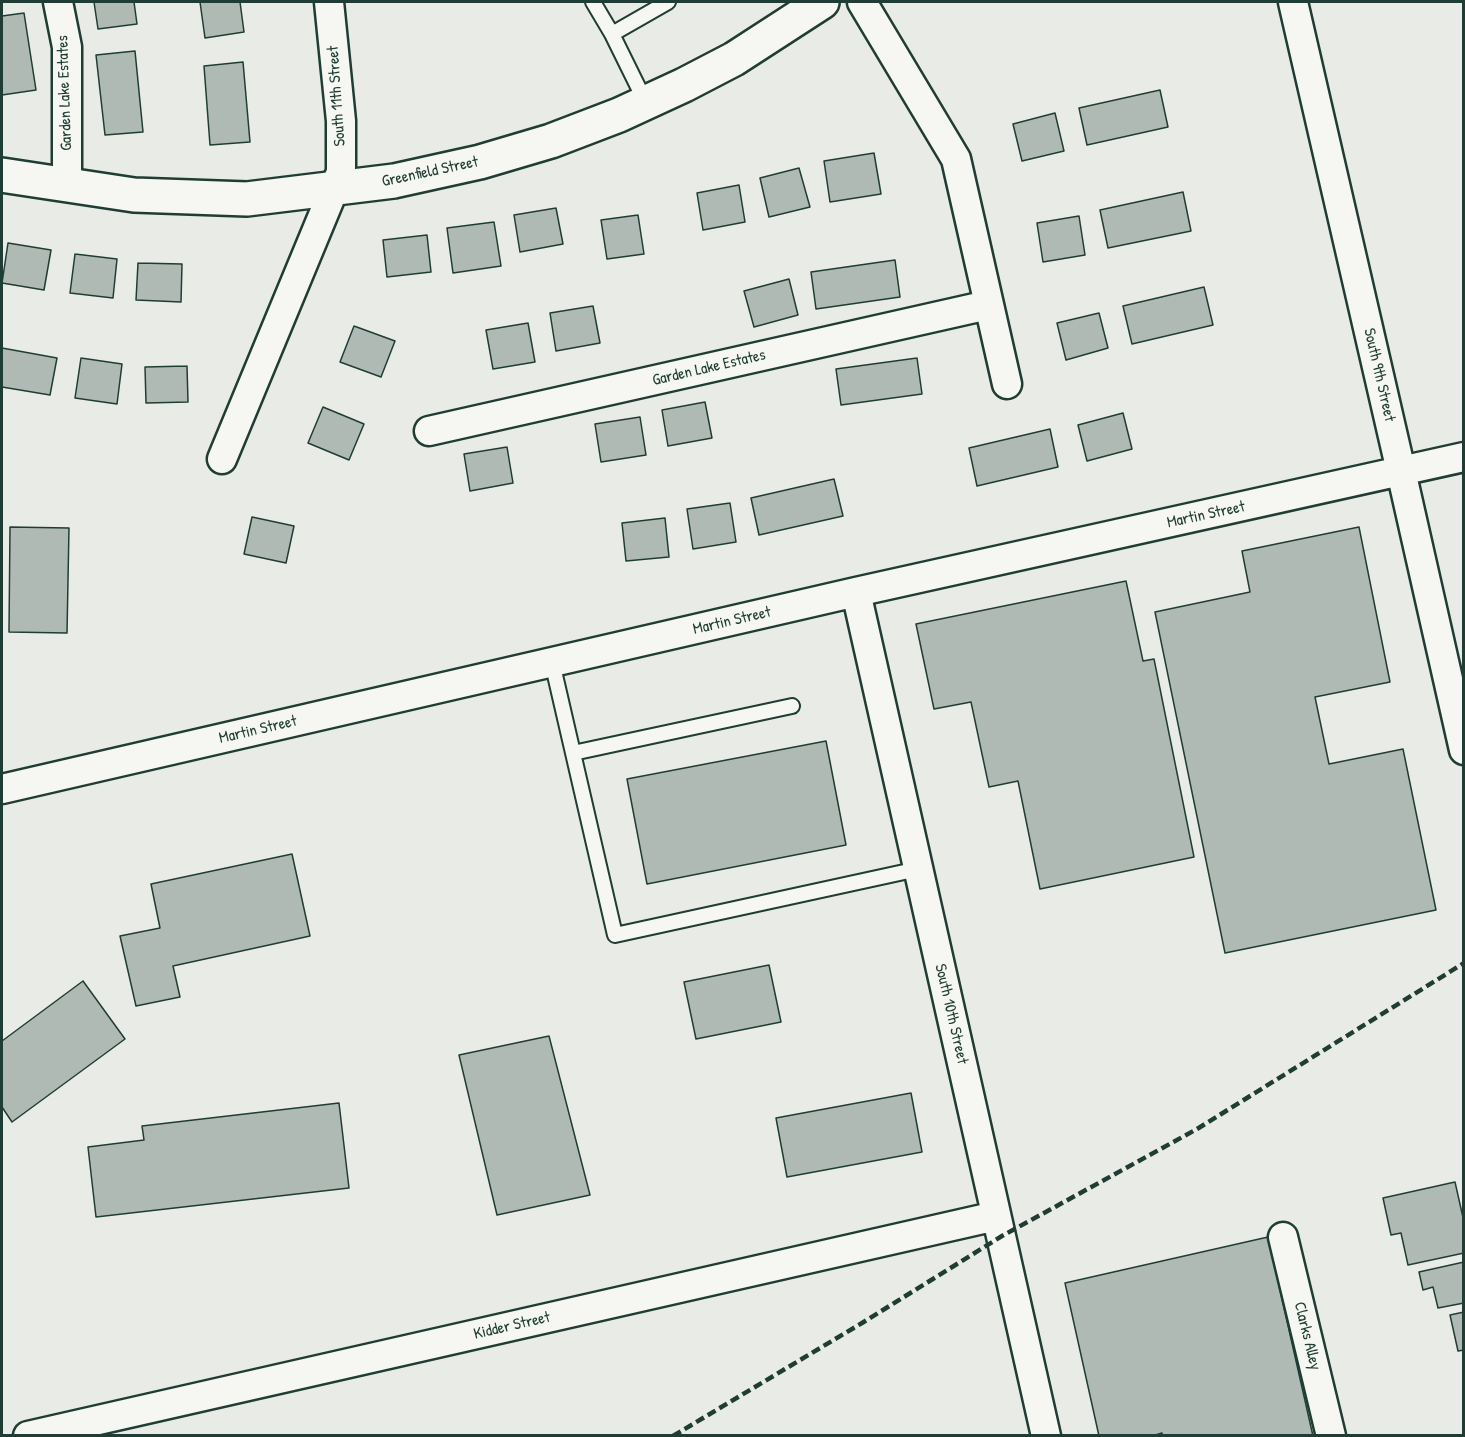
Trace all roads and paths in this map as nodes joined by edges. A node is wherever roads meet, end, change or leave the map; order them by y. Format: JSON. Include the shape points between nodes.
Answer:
{"nodes":[{"id":1,"x":58,"y":2,"type":"edge"},
{"id":2,"x":329,"y":2,"type":"edge"},
{"id":3,"x":593,"y":2,"type":"edge"},
{"id":4,"x":668,"y":2,"type":"edge"},
{"id":5,"x":822,"y":2,"type":"edge"},
{"id":6,"x":862,"y":2,"type":"edge"},
{"id":7,"x":1293,"y":2,"type":"edge"},
{"id":8,"x":612,"y":34,"type":"junction"},
{"id":9,"x":646,"y":103,"type":"junction"},
{"id":10,"x":2,"y":175,"type":"edge"},
{"id":11,"x":67,"y":185,"type":"junction"},
{"id":12,"x":334,"y":189,"type":"junction"},
{"id":13,"x":988,"y":305,"type":"junction"},
{"id":14,"x":1007,"y":384,"type":"dead end"},
{"id":15,"x":429,"y":431,"type":"dead end"},
{"id":16,"x":1464,"y":457,"type":"edge"},
{"id":17,"x":222,"y":459,"type":"dead end"},
{"id":18,"x":1401,"y":471,"type":"junction"},
{"id":19,"x":856,"y":592,"type":"junction"},
{"id":20,"x":552,"y":662,"type":"junction"},
{"id":21,"x":792,"y":706,"type":"dead end"},
{"id":22,"x":1464,"y":750,"type":"edge"},
{"id":23,"x":573,"y":753,"type":"junction"},
{"id":24,"x":2,"y":789,"type":"edge"},
{"id":25,"x":918,"y":869,"type":"junction"},
{"id":26,"x":996,"y":1216,"type":"junction"},
{"id":27,"x":1282,"y":1237,"type":"dead end"},
{"id":28,"x":28,"y":1436,"type":"edge"},
{"id":29,"x":1046,"y":1436,"type":"edge"},
{"id":30,"x":1331,"y":1436,"type":"edge"}],
"edges":[{"from":1,"to":11,"type":"street","name":"Garden Lake Estates","via":[[67,47]]},
{"from":2,"to":12,"type":"street","name":"South 11th Street","via":[[341,121],[341,172]]},
{"from":3,"to":8,"type":"lane"},
{"from":4,"to":8,"type":"lane"},
{"from":5,"to":9,"type":"main road","name":"Greenfield Street","via":[[734,59]]},
{"from":6,"to":13,"type":"street","via":[[956,159]]},
{"from":7,"to":18,"type":"street","name":"South 9th Street"},
{"from":8,"to":9,"type":"lane"},
{"from":9,"to":12,"type":"main road","name":"Greenfield Street","via":[[551,141],[480,162],[394,181]]},
{"from":10,"to":11,"type":"main road","name":"Greenfield Street"},
{"from":11,"to":12,"type":"main road","name":"Greenfield Street","via":[[134,195],[248,199]]},
{"from":12,"to":17,"type":"street"},
{"from":13,"to":14,"type":"street"},
{"from":13,"to":15,"type":"street","name":"Garden Lake Estates"},
{"from":16,"to":18,"type":"street","name":"Martin Street"},
{"from":18,"to":19,"type":"street","name":"Martin Street"},
{"from":18,"to":22,"type":"street","name":"South 9th Street"},
{"from":19,"to":20,"type":"street","name":"Martin Street"},
{"from":19,"to":25,"type":"street","name":"South 10th Street"},
{"from":20,"to":23,"type":"lane"},
{"from":20,"to":24,"type":"street","name":"Martin Street"},
{"from":21,"to":23,"type":"lane"},
{"from":23,"to":25,"type":"lane","via":[[615,935]]},
{"from":25,"to":26,"type":"street","name":"South 10th Street"},
{"from":26,"to":28,"type":"street","name":"Kidder Street"},
{"from":26,"to":29,"type":"street","name":"South 10th Street"},
{"from":27,"to":30,"type":"street","name":"Clarks Alley"}]}
